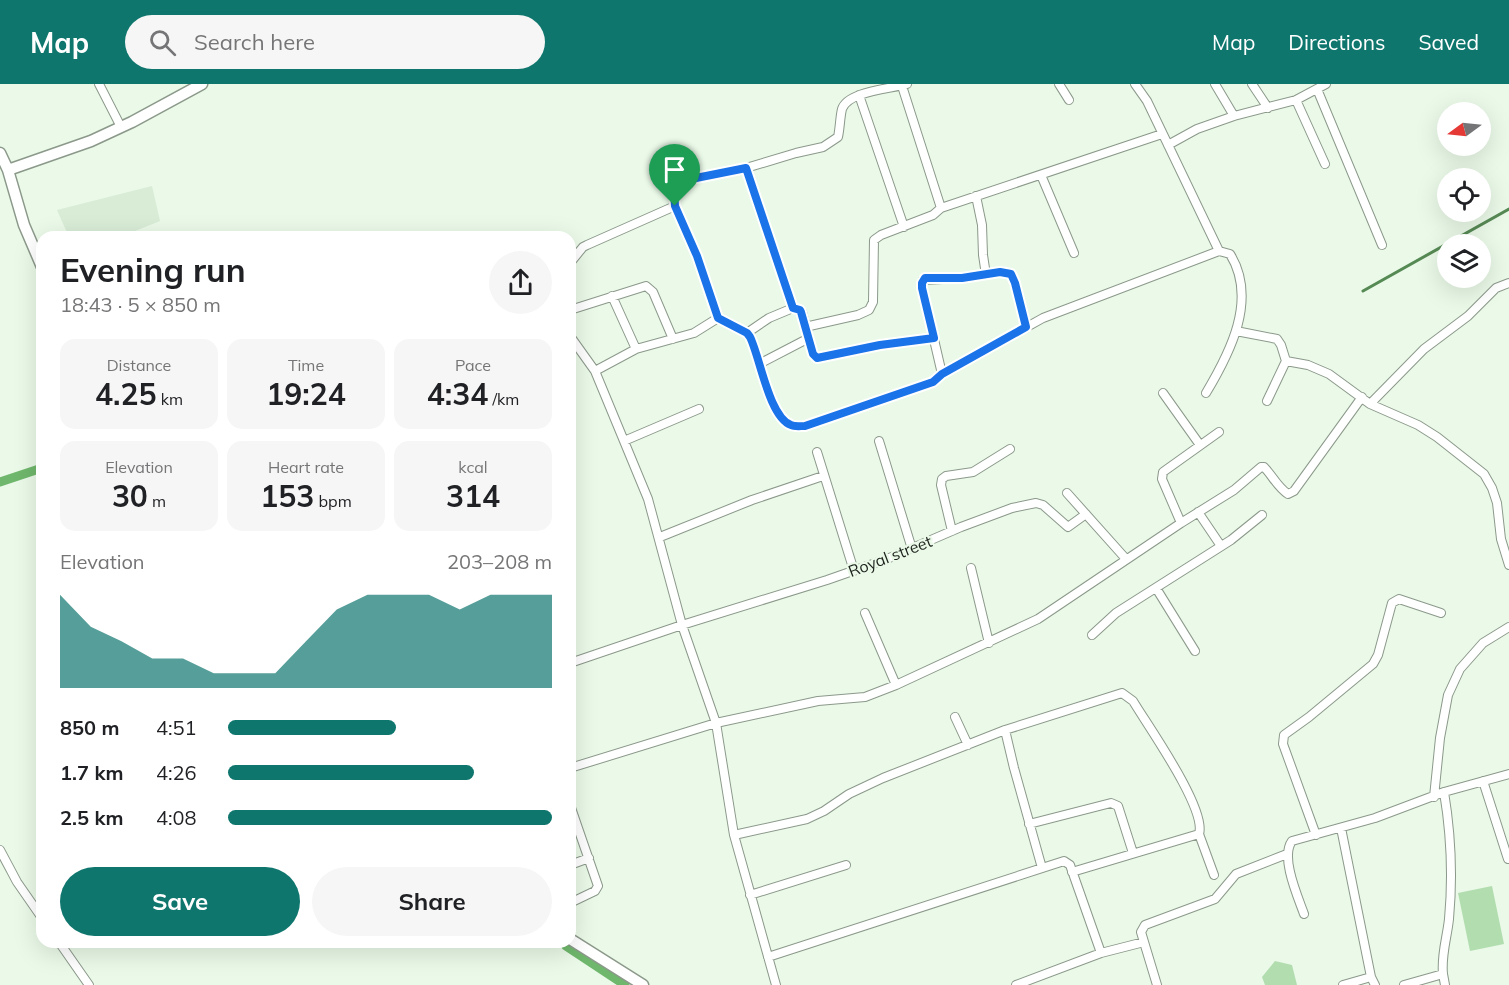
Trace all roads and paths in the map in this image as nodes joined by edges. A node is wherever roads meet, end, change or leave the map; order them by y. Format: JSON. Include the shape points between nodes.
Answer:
{"nodes":[{"id":1,"x":99,"y":84,"type":"edge"},
{"id":2,"x":202,"y":84,"type":"edge"},
{"id":3,"x":1059,"y":84,"type":"edge"},
{"id":4,"x":1135,"y":84,"type":"edge"},
{"id":5,"x":1215,"y":84,"type":"edge"},
{"id":6,"x":1252,"y":84,"type":"edge"},
{"id":7,"x":1326,"y":84,"type":"edge"},
{"id":8,"x":905,"y":85,"type":"edge"},
{"id":9,"x":1317,"y":89,"type":"junction"},
{"id":10,"x":859,"y":95,"type":"junction"},
{"id":11,"x":1069,"y":100,"type":"dead end"},
{"id":12,"x":1296,"y":100,"type":"junction"},
{"id":13,"x":1268,"y":108,"type":"junction"},
{"id":14,"x":1234,"y":116,"type":"junction"},
{"id":15,"x":121,"y":127,"type":"junction"},
{"id":16,"x":1162,"y":135,"type":"junction"},
{"id":17,"x":1168,"y":145,"type":"junction"},
{"id":18,"x":0,"y":153,"type":"edge"},
{"id":19,"x":1325,"y":164,"type":"dead end"},
{"id":20,"x":746,"y":168,"type":"junction"},
{"id":21,"x":4,"y":171,"type":"edge"},
{"id":22,"x":1041,"y":175,"type":"junction"},
{"id":23,"x":976,"y":196,"type":"junction"},
{"id":24,"x":675,"y":206,"type":"junction"},
{"id":25,"x":941,"y":208,"type":"junction"},
{"id":26,"x":904,"y":227,"type":"junction"},
{"id":27,"x":1382,"y":245,"type":"dead end"},
{"id":28,"x":1218,"y":251,"type":"junction"},
{"id":29,"x":36,"y":253,"type":"edge"},
{"id":30,"x":1074,"y":253,"type":"dead end"},
{"id":31,"x":576,"y":257,"type":"edge"},
{"id":32,"x":986,"y":275,"type":"junction"},
{"id":33,"x":1509,"y":283,"type":"edge"},
{"id":34,"x":612,"y":296,"type":"junction"},
{"id":35,"x":576,"y":308,"type":"edge"},
{"id":36,"x":793,"y":308,"type":"junction"},
{"id":37,"x":718,"y":318,"type":"junction"},
{"id":38,"x":806,"y":327,"type":"junction"},
{"id":39,"x":1026,"y":327,"type":"junction"},
{"id":40,"x":1236,"y":331,"type":"junction"},
{"id":41,"x":747,"y":333,"type":"junction"},
{"id":42,"x":809,"y":338,"type":"junction"},
{"id":43,"x":934,"y":338,"type":"junction"},
{"id":44,"x":673,"y":339,"type":"junction"},
{"id":45,"x":576,"y":344,"type":"edge"},
{"id":46,"x":636,"y":349,"type":"junction"},
{"id":47,"x":1286,"y":361,"type":"junction"},
{"id":48,"x":759,"y":364,"type":"junction"},
{"id":49,"x":595,"y":371,"type":"junction"},
{"id":50,"x":942,"y":374,"type":"junction"},
{"id":51,"x":1162,"y":393,"type":"dead end"},
{"id":52,"x":1206,"y":393,"type":"dead end"},
{"id":53,"x":1362,"y":397,"type":"junction"},
{"id":54,"x":1267,"y":401,"type":"dead end"},
{"id":55,"x":1370,"y":404,"type":"junction"},
{"id":56,"x":699,"y":409,"type":"dead end"},
{"id":57,"x":1219,"y":432,"type":"dead end"},
{"id":58,"x":624,"y":441,"type":"junction"},
{"id":59,"x":879,"y":441,"type":"dead end"},
{"id":60,"x":1200,"y":445,"type":"junction"},
{"id":61,"x":1010,"y":449,"type":"dead end"},
{"id":62,"x":817,"y":453,"type":"dead end"},
{"id":63,"x":824,"y":476,"type":"junction"},
{"id":64,"x":1067,"y":493,"type":"dead end"},
{"id":65,"x":1198,"y":512,"type":"junction"},
{"id":66,"x":1086,"y":514,"type":"junction"},
{"id":67,"x":1262,"y":515,"type":"dead end"},
{"id":68,"x":1181,"y":523,"type":"junction"},
{"id":69,"x":952,"y":531,"type":"junction"},
{"id":70,"x":660,"y":537,"type":"junction"},
{"id":71,"x":1505,"y":539,"type":"edge"},
{"id":72,"x":1221,"y":546,"type":"junction"},
{"id":73,"x":912,"y":549,"type":"junction"},
{"id":74,"x":1126,"y":559,"type":"junction"},
{"id":75,"x":1509,"y":565,"type":"edge"},
{"id":76,"x":971,"y":568,"type":"dead end"},
{"id":77,"x":854,"y":571,"type":"junction"},
{"id":78,"x":1156,"y":588,"type":"junction"},
{"id":79,"x":865,"y":613,"type":"dead end"},
{"id":80,"x":1441,"y":613,"type":"dead end"},
{"id":81,"x":682,"y":625,"type":"junction"},
{"id":82,"x":1509,"y":627,"type":"edge"},
{"id":83,"x":1092,"y":635,"type":"dead end"},
{"id":84,"x":989,"y":642,"type":"junction"},
{"id":85,"x":1195,"y":651,"type":"dead end"},
{"id":86,"x":576,"y":661,"type":"edge"},
{"id":87,"x":896,"y":685,"type":"junction"},
{"id":88,"x":955,"y":717,"type":"dead end"},
{"id":89,"x":716,"y":723,"type":"junction"},
{"id":90,"x":1005,"y":730,"type":"junction"},
{"id":91,"x":968,"y":745,"type":"junction"},
{"id":92,"x":576,"y":766,"type":"edge"},
{"id":93,"x":1509,"y":774,"type":"edge"},
{"id":94,"x":1483,"y":781,"type":"junction"},
{"id":95,"x":1444,"y":792,"type":"junction"},
{"id":96,"x":1434,"y":797,"type":"junction"},
{"id":97,"x":576,"y":823,"type":"edge"},
{"id":98,"x":1029,"y":824,"type":"junction"},
{"id":99,"x":1341,"y":828,"type":"junction"},
{"id":100,"x":1199,"y":834,"type":"junction"},
{"id":101,"x":734,"y":835,"type":"junction"},
{"id":102,"x":1316,"y":835,"type":"junction"},
{"id":103,"x":0,"y":850,"type":"edge"},
{"id":104,"x":1133,"y":853,"type":"junction"},
{"id":105,"x":1287,"y":854,"type":"junction"},
{"id":106,"x":588,"y":858,"type":"junction"},
{"id":107,"x":1508,"y":859,"type":"edge"},
{"id":108,"x":576,"y":863,"type":"edge"},
{"id":109,"x":846,"y":865,"type":"dead end"},
{"id":110,"x":1042,"y":868,"type":"junction"},
{"id":111,"x":1072,"y":872,"type":"junction"},
{"id":112,"x":1214,"y":875,"type":"dead end"},
{"id":113,"x":750,"y":895,"type":"junction"},
{"id":114,"x":576,"y":900,"type":"edge"},
{"id":115,"x":36,"y":909,"type":"edge"},
{"id":116,"x":1304,"y":914,"type":"dead end"},
{"id":117,"x":1144,"y":942,"type":"junction"},
{"id":118,"x":576,"y":943,"type":"edge"},
{"id":119,"x":63,"y":948,"type":"edge"},
{"id":120,"x":1101,"y":953,"type":"junction"},
{"id":121,"x":768,"y":957,"type":"junction"},
{"id":122,"x":1443,"y":974,"type":"junction"},
{"id":123,"x":1373,"y":981,"type":"edge"},
{"id":124,"x":89,"y":985,"type":"edge"},
{"id":125,"x":643,"y":985,"type":"edge"},
{"id":126,"x":776,"y":985,"type":"edge"},
{"id":127,"x":1016,"y":985,"type":"edge"},
{"id":128,"x":1157,"y":985,"type":"edge"},
{"id":129,"x":1343,"y":985,"type":"edge"},
{"id":130,"x":1404,"y":985,"type":"edge"},
{"id":131,"x":1445,"y":985,"type":"edge"}],
"edges":[{"from":1,"to":15,"type":"street"},
{"from":2,"to":15,"type":"street"},
{"from":3,"to":11,"type":"street"},
{"from":4,"to":16,"type":"street"},
{"from":5,"to":14,"type":"street"},
{"from":6,"to":13,"type":"street"},
{"from":7,"to":9,"type":"street"},
{"from":8,"to":10,"type":"street"},
{"from":8,"to":25,"type":"street"},
{"from":9,"to":12,"type":"street"},
{"from":9,"to":27,"type":"street"},
{"from":10,"to":20,"type":"street","via":[[843,107],[838,137],[833,142]]},
{"from":10,"to":26,"type":"street"},
{"from":12,"to":13,"type":"street"},
{"from":12,"to":19,"type":"street"},
{"from":13,"to":14,"type":"street"},
{"from":14,"to":17,"type":"street"},
{"from":15,"to":21,"type":"street"},
{"from":16,"to":17,"type":"street"},
{"from":16,"to":22,"type":"street"},
{"from":17,"to":28,"type":"street"},
{"from":18,"to":21,"type":"street"},
{"from":20,"to":24,"type":"street","via":[[681,181],[674,190]]},
{"from":20,"to":36,"type":"street"},
{"from":21,"to":29,"type":"street"},
{"from":22,"to":23,"type":"street"},
{"from":22,"to":30,"type":"street"},
{"from":23,"to":25,"type":"street"},
{"from":23,"to":32,"type":"street"},
{"from":24,"to":31,"type":"street","via":[[587,245]]},
{"from":24,"to":37,"type":"street"},
{"from":25,"to":26,"type":"street"},
{"from":26,"to":38,"type":"street","via":[[881,235],[873,243],[870,310]]},
{"from":28,"to":39,"type":"street"},
{"from":28,"to":40,"type":"street","via":[[1230,255],[1237,266],[1242,302]]},
{"from":32,"to":39,"type":"street","via":[[1011,274]]},
{"from":32,"to":43,"type":"street","via":[[923,280]]},
{"from":33,"to":55,"type":"street","via":[[1496,288],[1468,316],[1424,349]]},
{"from":34,"to":35,"type":"street"},
{"from":34,"to":44,"type":"street","via":[[650,287]]},
{"from":34,"to":46,"type":"street"},
{"from":36,"to":38,"type":"street","via":[[800,310]]},
{"from":36,"to":41,"type":"street"},
{"from":37,"to":41,"type":"street"},
{"from":37,"to":44,"type":"street","via":[[694,333]]},
{"from":38,"to":42,"type":"street"},
{"from":39,"to":50,"type":"street"},
{"from":40,"to":47,"type":"street","via":[[1277,339]]},
{"from":40,"to":52,"type":"street"},
{"from":41,"to":48,"type":"street"},
{"from":42,"to":43,"type":"street","via":[[813,354],[819,359]]},
{"from":42,"to":48,"type":"street"},
{"from":43,"to":50,"type":"street"},
{"from":44,"to":46,"type":"street"},
{"from":45,"to":49,"type":"street"},
{"from":46,"to":49,"type":"street"},
{"from":47,"to":53,"type":"street","via":[[1329,374]]},
{"from":47,"to":54,"type":"street"},
{"from":48,"to":50,"type":"street","via":[[770,396],[782,418],[792,426],[816,423],[933,382]]},
{"from":49,"to":58,"type":"street"},
{"from":51,"to":60,"type":"street"},
{"from":53,"to":55,"type":"street"},
{"from":53,"to":65,"type":"street","via":[[1294,491],[1288,494],[1261,467],[1234,490]]},
{"from":55,"to":71,"type":"street","via":[[1418,425],[1484,474],[1497,503]]},
{"from":56,"to":58,"type":"street"},
{"from":57,"to":60,"type":"street"},
{"from":58,"to":70,"type":"street"},
{"from":59,"to":73,"type":"street"},
{"from":60,"to":68,"type":"street","via":[[1163,472],[1162,479]]},
{"from":61,"to":69,"type":"street","via":[[979,469],[942,479]]},
{"from":62,"to":63,"type":"street"},
{"from":63,"to":70,"type":"street"},
{"from":63,"to":77,"type":"street"},
{"from":64,"to":66,"type":"street"},
{"from":65,"to":68,"type":"street"},
{"from":65,"to":72,"type":"street"},
{"from":66,"to":69,"type":"street","name":"Royal street","via":[[1068,527],[1043,504],[1036,503]]},
{"from":66,"to":74,"type":"street"},
{"from":67,"to":72,"type":"street"},
{"from":68,"to":74,"type":"street"},
{"from":69,"to":73,"type":"street","name":"Royal street"},
{"from":70,"to":81,"type":"street"},
{"from":71,"to":75,"type":"street"},
{"from":72,"to":78,"type":"street"},
{"from":73,"to":77,"type":"street","name":"Royal street"},
{"from":74,"to":84,"type":"street","via":[[1038,619]]},
{"from":76,"to":84,"type":"street"},
{"from":77,"to":81,"type":"street","name":"Royal street"},
{"from":78,"to":83,"type":"street","via":[[1116,613]]},
{"from":78,"to":85,"type":"street"},
{"from":79,"to":87,"type":"street"},
{"from":80,"to":102,"type":"street","via":[[1395,599],[1372,664],[1284,735],[1283,744]]},
{"from":81,"to":86,"type":"street","name":"Royal street"},
{"from":81,"to":89,"type":"street"},
{"from":82,"to":96,"type":"street","via":[[1483,643],[1460,669],[1448,695]]},
{"from":84,"to":87,"type":"street"},
{"from":87,"to":89,"type":"street","via":[[865,697],[818,701]]},
{"from":88,"to":91,"type":"street"},
{"from":89,"to":92,"type":"street"},
{"from":89,"to":101,"type":"street"},
{"from":90,"to":91,"type":"street"},
{"from":90,"to":98,"type":"street"},
{"from":90,"to":100,"type":"street","via":[[1122,693],[1133,701],[1187,789],[1201,827]]},
{"from":91,"to":101,"type":"street","via":[[883,778],[807,819]]},
{"from":93,"to":94,"type":"street"},
{"from":94,"to":95,"type":"street"},
{"from":94,"to":107,"type":"street"},
{"from":95,"to":96,"type":"street"},
{"from":95,"to":122,"type":"street","via":[[1451,870]]},
{"from":96,"to":99,"type":"street"},
{"from":97,"to":106,"type":"street"},
{"from":98,"to":104,"type":"street","via":[[1111,802],[1118,806]]},
{"from":98,"to":110,"type":"street"},
{"from":99,"to":102,"type":"street"},
{"from":99,"to":123,"type":"street"},
{"from":100,"to":104,"type":"street"},
{"from":100,"to":112,"type":"street"},
{"from":101,"to":113,"type":"street"},
{"from":102,"to":105,"type":"street","via":[[1292,841]]},
{"from":103,"to":115,"type":"street"},
{"from":104,"to":111,"type":"street"},
{"from":105,"to":116,"type":"street"},
{"from":105,"to":117,"type":"street","via":[[1236,874],[1215,899],[1145,925],[1141,932]]},
{"from":106,"to":108,"type":"street"},
{"from":106,"to":114,"type":"street","via":[[597,889]]},
{"from":109,"to":113,"type":"street"},
{"from":110,"to":111,"type":"street","via":[[1064,861]]},
{"from":110,"to":121,"type":"street"},
{"from":111,"to":120,"type":"street"},
{"from":113,"to":121,"type":"street"},
{"from":117,"to":120,"type":"street"},
{"from":117,"to":128,"type":"street"},
{"from":118,"to":125,"type":"street"},
{"from":119,"to":124,"type":"street"},
{"from":120,"to":127,"type":"street"},
{"from":121,"to":126,"type":"street"},
{"from":122,"to":130,"type":"street"},
{"from":122,"to":131,"type":"street"},
{"from":123,"to":129,"type":"street"}]}
